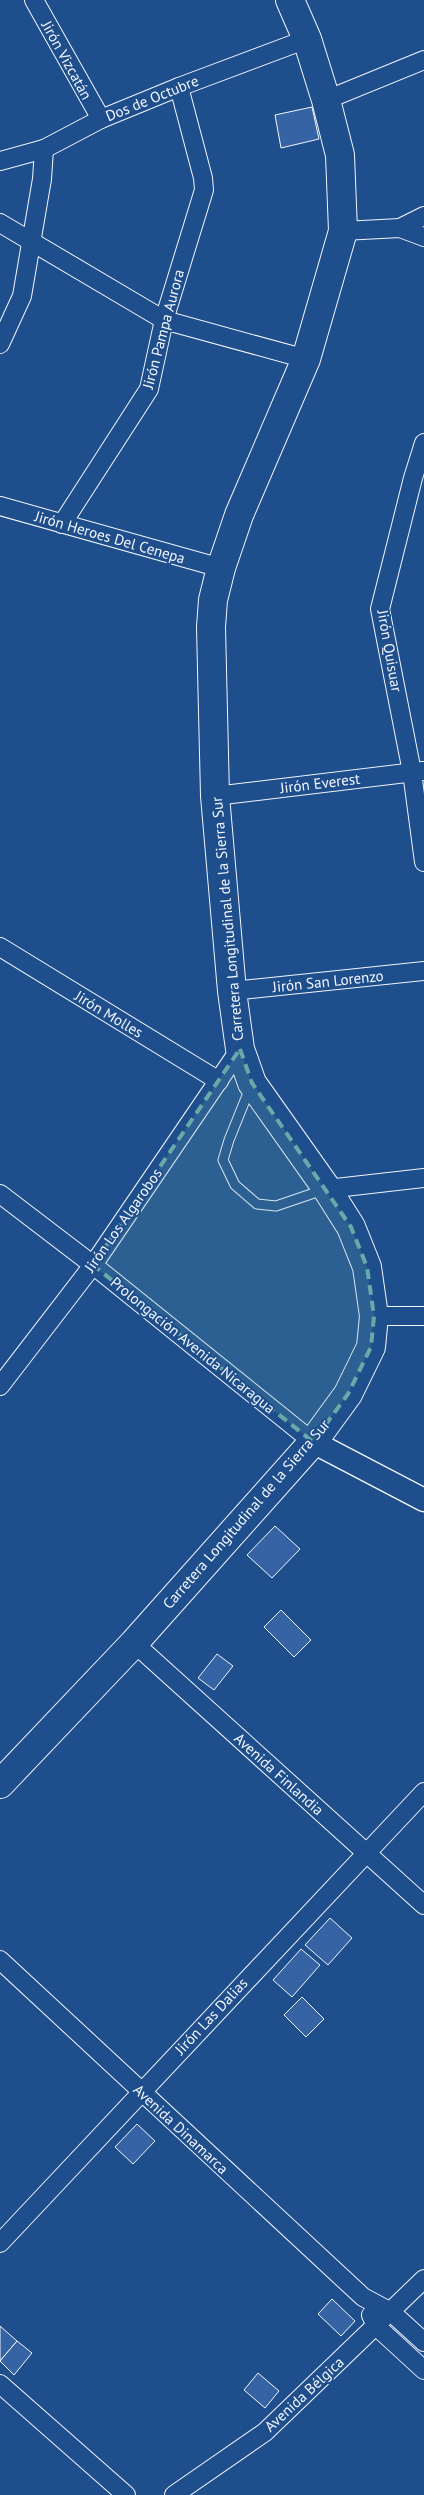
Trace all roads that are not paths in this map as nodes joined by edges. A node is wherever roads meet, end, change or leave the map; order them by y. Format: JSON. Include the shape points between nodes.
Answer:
{"nodes":[{"id":1,"x":34,"y":0,"type":"edge"},
{"id":2,"x":290,"y":0,"type":"edge"},
{"id":3,"x":307,"y":39,"type":"junction"},
{"id":4,"x":424,"y":60,"type":"edge"},
{"id":5,"x":179,"y":87,"type":"junction"},
{"id":6,"x":326,"y":100,"type":"junction"},
{"id":7,"x":100,"y":120,"type":"junction"},
{"id":8,"x":44,"y":149,"type":"junction"},
{"id":9,"x":0,"y":161,"type":"edge"},
{"id":10,"x":424,"y":216,"type":"edge"},
{"id":11,"x":0,"y":223,"type":"edge"},
{"id":12,"x":400,"y":228,"type":"junction"},
{"id":13,"x":343,"y":231,"type":"junction"},
{"id":14,"x":424,"y":237,"type":"edge"},
{"id":15,"x":31,"y":240,"type":"junction"},
{"id":16,"x":164,"y":320,"type":"junction"},
{"id":17,"x":0,"y":344,"type":"edge"},
{"id":18,"x":306,"y":360,"type":"junction"},
{"id":19,"x":424,"y":444,"type":"edge"},
{"id":20,"x":0,"y":506,"type":"edge"},
{"id":21,"x":62,"y":524,"type":"junction"},
{"id":22,"x":221,"y":568,"type":"junction"},
{"id":23,"x":418,"y":771,"type":"edge"},
{"id":24,"x":215,"y":796,"type":"junction"},
{"id":25,"x":424,"y":862,"type":"edge"},
{"id":26,"x":2,"y":952,"type":"edge"},
{"id":27,"x":424,"y":971,"type":"edge"},
{"id":28,"x":232,"y":991,"type":"junction"},
{"id":29,"x":240,"y":1049,"type":"junction"},
{"id":30,"x":219,"y":1081,"type":"junction"},
{"id":31,"x":252,"y":1083,"type":"junction"},
{"id":32,"x":424,"y":1178,"type":"edge"},
{"id":33,"x":326,"y":1189,"type":"junction"},
{"id":34,"x":0,"y":1194,"type":"edge"},
{"id":35,"x":92,"y":1265,"type":"junction"},
{"id":36,"x":374,"y":1316,"type":"junction"},
{"id":37,"x":424,"y":1316,"type":"edge"},
{"id":38,"x":0,"y":1386,"type":"edge"},
{"id":39,"x":313,"y":1442,"type":"junction"},
{"id":40,"x":424,"y":1498,"type":"edge"},
{"id":41,"x":134,"y":1643,"type":"junction"},
{"id":42,"x":0,"y":1784,"type":"edge"},
{"id":43,"x":424,"y":1792,"type":"edge"},
{"id":44,"x":366,"y":1853,"type":"junction"},
{"id":45,"x":424,"y":1905,"type":"edge"},
{"id":46,"x":0,"y":1960,"type":"edge"},
{"id":47,"x":140,"y":2092,"type":"junction"},
{"id":48,"x":0,"y":2242,"type":"edge"},
{"id":49,"x":424,"y":2279,"type":"edge"},
{"id":50,"x":363,"y":2297,"type":"junction"},
{"id":51,"x":391,"y":2312,"type":"junction"},
{"id":52,"x":376,"y":2326,"type":"junction"},
{"id":53,"x":424,"y":2342,"type":"edge"},
{"id":54,"x":424,"y":2370,"type":"edge"},
{"id":55,"x":0,"y":2384,"type":"edge"},
{"id":56,"x":126,"y":2495,"type":"edge"},
{"id":57,"x":174,"y":2495,"type":"edge"}],
"edges":[{"from":1,"to":7,"type":"street","name":"Jirón Vizcatán"},
{"from":2,"to":3,"type":"highway","name":"Carretera Longitudinal de la Sierra Sur"},
{"from":3,"to":5,"type":"street","name":"Dos de Octubre"},
{"from":3,"to":6,"type":"highway","name":"Carretera Longitudinal de la Sierra Sur"},
{"from":4,"to":6,"type":"street"},
{"from":5,"to":7,"type":"street","name":"Dos de Octubre"},
{"from":5,"to":16,"type":"street","name":"Jirón Pampa Aurora","via":[[204,190]]},
{"from":6,"to":13,"type":"highway","name":"Carretera Longitudinal de la Sierra Sur","via":[[340,155]]},
{"from":7,"to":8,"type":"street","name":"Dos de Octubre"},
{"from":8,"to":9,"type":"street","name":"Dos de Octubre"},
{"from":8,"to":15,"type":"street"},
{"from":10,"to":12,"type":"street"},
{"from":11,"to":15,"type":"street"},
{"from":12,"to":13,"type":"street"},
{"from":12,"to":14,"type":"street"},
{"from":13,"to":18,"type":"highway","name":"Carretera Longitudinal de la Sierra Sur"},
{"from":15,"to":16,"type":"street"},
{"from":15,"to":17,"type":"street","via":[[22,296]]},
{"from":16,"to":18,"type":"street"},
{"from":16,"to":21,"type":"street","name":"Jirón Pampa Aurora","via":[[149,389]]},
{"from":18,"to":22,"type":"highway","name":"Carretera Longitudinal de la Sierra Sur","via":[[239,515]]},
{"from":19,"to":23,"type":"street","name":"Jirón Quisuar","via":[[380,609]]},
{"from":20,"to":21,"type":"street","name":"Jirón Heroes Del Cenepa"},
{"from":21,"to":22,"type":"street","name":"Jirón Heroes Del Cenepa"},
{"from":22,"to":24,"type":"highway","name":"Carretera Longitudinal de la Sierra Sur","via":[[213,600],[211,627]]},
{"from":23,"to":24,"type":"street","name":"Jirón Everest"},
{"from":23,"to":25,"type":"street","name":"Jirón Quisuar"},
{"from":24,"to":28,"type":"highway","name":"Carretera Longitudinal de la Sierra Sur"},
{"from":26,"to":30,"type":"street","name":"Jirón Molles"},
{"from":27,"to":28,"type":"street","name":"Jirón San Lorenzo"},
{"from":28,"to":29,"type":"highway","name":"Carretera Longitudinal de la Sierra Sur"},
{"from":29,"to":30,"type":"street","name":"Jirón Los Algarobos"},
{"from":29,"to":31,"type":"highway","name":"Carretera Longitudinal de la Sierra Sur"},
{"from":30,"to":35,"type":"street","name":"Jirón Los Algarobos"},
{"from":31,"to":33,"type":"highway","name":"Carretera Longitudinal de la Sierra Sur"},
{"from":31,"to":33,"type":"lane","via":[[223,1160],[235,1184],[258,1204],[276,1206]]},
{"from":32,"to":33,"type":"street"},
{"from":33,"to":36,"type":"highway","name":"Carretera Longitudinal de la Sierra Sur","via":[[350,1227],[367,1267]]},
{"from":34,"to":35,"type":"street","name":"Prolongación Avenida Nicaragua"},
{"from":35,"to":38,"type":"street","name":"Jirón Los Algarobos"},
{"from":35,"to":39,"type":"street","name":"Prolongación Avenida Nicaragua"},
{"from":36,"to":37,"type":"street"},
{"from":36,"to":39,"type":"highway","name":"Carretera Longitudinal de la Sierra Sur","via":[[371,1347],[348,1394]]},
{"from":39,"to":40,"type":"street"},
{"from":39,"to":41,"type":"highway","name":"Carretera Longitudinal de la Sierra Sur"},
{"from":41,"to":42,"type":"highway","name":"Carretera Longitudinal de la Sierra Sur"},
{"from":41,"to":44,"type":"street","name":"Avenida Finlandia"},
{"from":43,"to":44,"type":"street","name":"Jirón Las Dalias"},
{"from":44,"to":45,"type":"street","name":"Avenida Finlandia"},
{"from":44,"to":47,"type":"street","name":"Jirón Las Dalias"},
{"from":46,"to":47,"type":"street","name":"Avenida Dinamarca"},
{"from":47,"to":48,"type":"street","name":"Jirón Las Dalias"},
{"from":47,"to":50,"type":"street","name":"Avenida Dinamarca"},
{"from":49,"to":51,"type":"street","name":"Avenida Bélgica"},
{"from":50,"to":51,"type":"street","name":"Avenida Dinamarca"},
{"from":50,"to":52,"type":"street","name":"Avenida Dinamarca"},
{"from":51,"to":52,"type":"street","name":"Avenida Bélgica"},
{"from":51,"to":53,"type":"street","name":"Avenida Dinamarca"},
{"from":52,"to":54,"type":"street","name":"Avenida Dinamarca"},
{"from":52,"to":57,"type":"street","name":"Avenida Bélgica","via":[[265,2432]]},
{"from":55,"to":56,"type":"street"}]}
